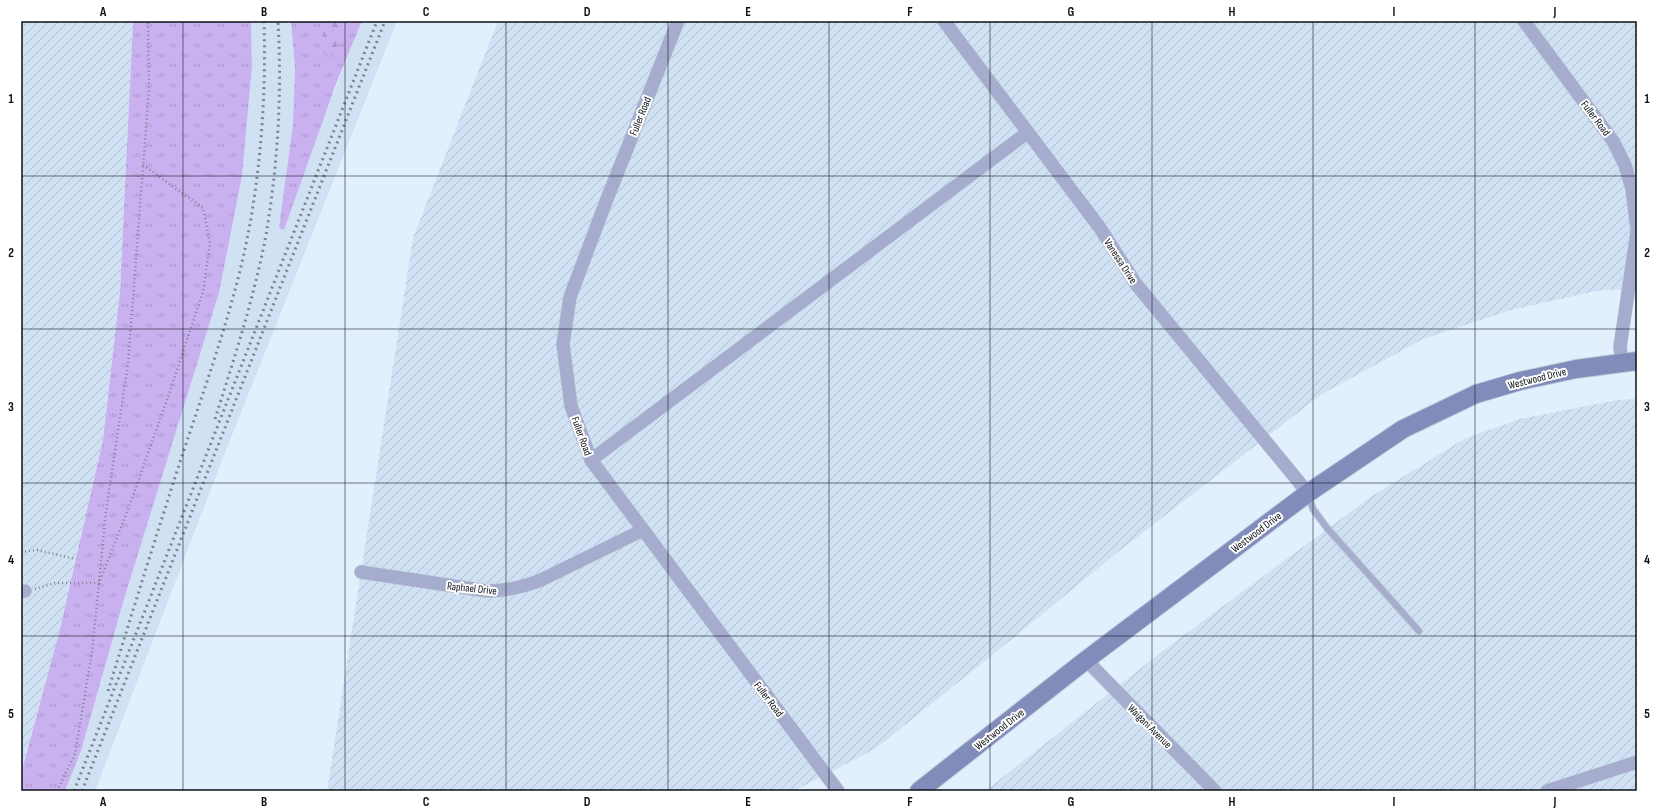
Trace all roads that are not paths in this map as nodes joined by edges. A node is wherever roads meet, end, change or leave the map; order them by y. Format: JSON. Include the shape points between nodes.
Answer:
{"nodes":[{"id":1,"x":678,"y":21,"type":"edge"},
{"id":2,"x":944,"y":21,"type":"edge"},
{"id":3,"x":1524,"y":21,"type":"edge"},
{"id":4,"x":1028,"y":132,"type":"junction"},
{"id":5,"x":1637,"y":229,"type":"edge"},
{"id":6,"x":1637,"y":232,"type":"edge"},
{"id":7,"x":1629,"y":361,"type":"edge"},
{"id":8,"x":591,"y":460,"type":"junction"},
{"id":9,"x":1308,"y":493,"type":"junction"},
{"id":10,"x":643,"y":530,"type":"junction"},
{"id":11,"x":361,"y":572,"type":"dead end"},
{"id":12,"x":1419,"y":631,"type":"dead end"},
{"id":13,"x":1086,"y":660,"type":"junction"},
{"id":14,"x":1637,"y":762,"type":"edge"},
{"id":15,"x":838,"y":791,"type":"edge"},
{"id":16,"x":919,"y":791,"type":"edge"},
{"id":17,"x":1215,"y":791,"type":"edge"},
{"id":18,"x":1547,"y":791,"type":"edge"}],
"edges":[{"from":1,"to":8,"type":"street","name":"Fuller Road","via":[[570,297],[563,344],[571,406]]},
{"from":2,"to":4,"type":"street","name":"Vanessa Drive"},
{"from":3,"to":5,"type":"street","name":"Fuller Road","via":[[1613,141],[1625,165],[1632,189]]},
{"from":4,"to":8,"type":"street"},
{"from":4,"to":9,"type":"street","name":"Vanessa Drive","via":[[1100,228],[1136,284]]},
{"from":6,"to":7,"type":"street","via":[[1620,347]]},
{"from":7,"to":9,"type":"main road","name":"Westwood Drive","via":[[1520,381],[1476,394],[1403,428]]},
{"from":8,"to":10,"type":"street","name":"Fuller Road"},
{"from":9,"to":12,"type":"lane","via":[[1313,509],[1327,528]]},
{"from":9,"to":13,"type":"main road","name":"Westwood Drive"},
{"from":10,"to":11,"type":"street","name":"Raphael Drive","via":[[541,580],[503,591],[487,591]]},
{"from":10,"to":15,"type":"street","name":"Fuller Road"},
{"from":13,"to":16,"type":"main road","name":"Westwood Drive"},
{"from":13,"to":17,"type":"street","name":"Waigani Avenue"},
{"from":14,"to":18,"type":"street"}]}
